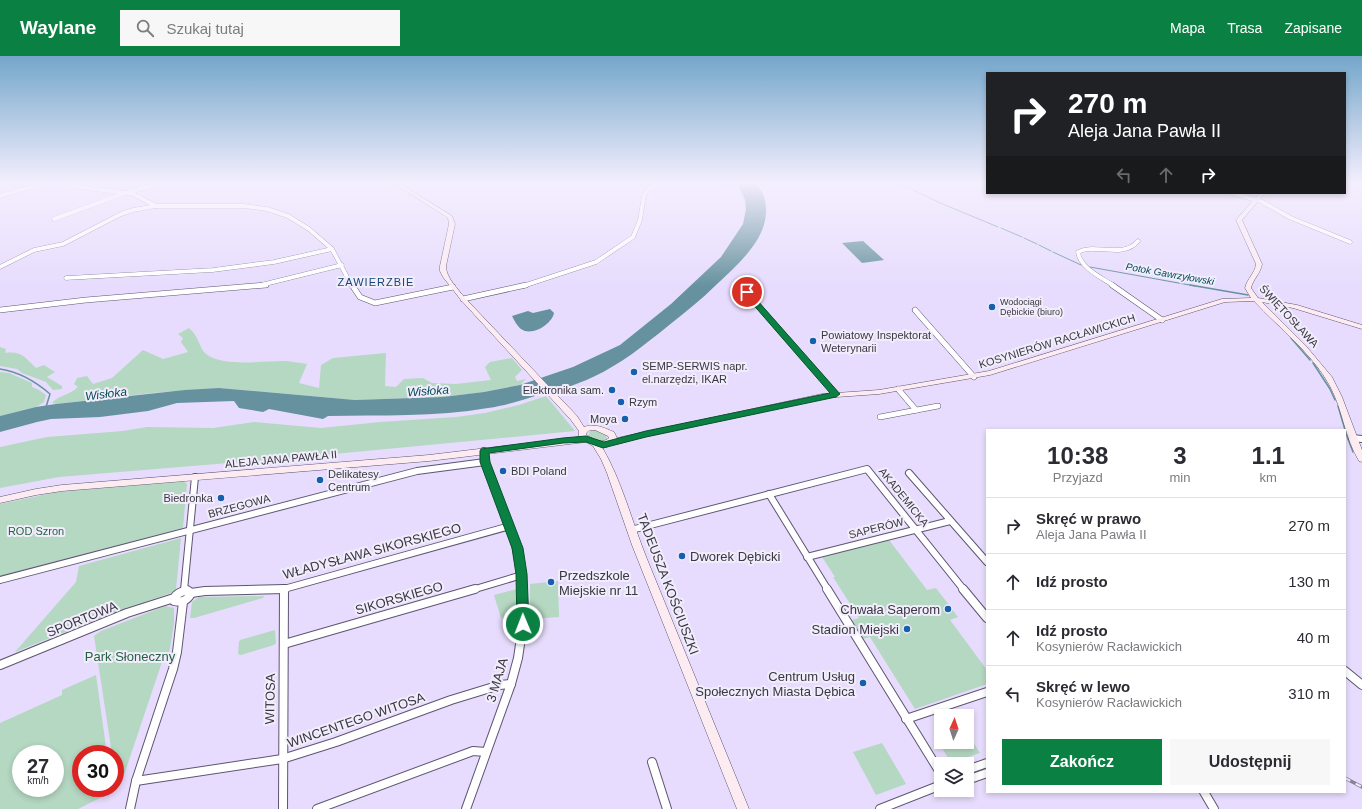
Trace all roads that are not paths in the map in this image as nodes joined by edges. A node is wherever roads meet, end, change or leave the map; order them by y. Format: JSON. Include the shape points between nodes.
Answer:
{"nodes":[{"id":1,"x":59,"y":217,"type":"edge"},
{"id":2,"x":115,"y":217,"type":"edge"},
{"id":3,"x":290,"y":217,"type":"edge"},
{"id":4,"x":450,"y":217,"type":"edge"},
{"id":5,"x":640,"y":217,"type":"edge"},
{"id":6,"x":1242,"y":217,"type":"edge"},
{"id":7,"x":1289,"y":217,"type":"edge"},
{"id":8,"x":54,"y":219,"type":"dead end"},
{"id":9,"x":1138,"y":241,"type":"dead end"},
{"id":10,"x":1350,"y":242,"type":"dead end"},
{"id":11,"x":332,"y":249,"type":"junction"},
{"id":12,"x":342,"y":265,"type":"junction"},
{"id":13,"x":0,"y":267,"type":"edge"},
{"id":14,"x":66,"y":278,"type":"dead end"},
{"id":15,"x":738,"y":282,"type":"dead end"},
{"id":16,"x":453,"y":287,"type":"junction"},
{"id":17,"x":463,"y":298,"type":"junction"},
{"id":18,"x":1257,"y":300,"type":"junction"},
{"id":19,"x":0,"y":310,"type":"edge"},
{"id":20,"x":915,"y":310,"type":"dead end"},
{"id":21,"x":1162,"y":320,"type":"junction"},
{"id":22,"x":1362,"y":328,"type":"edge"},
{"id":23,"x":974,"y":377,"type":"junction"},
{"id":24,"x":898,"y":389,"type":"junction"},
{"id":25,"x":836,"y":394,"type":"junction"},
{"id":26,"x":938,"y":406,"type":"dead end"},
{"id":27,"x":916,"y":410,"type":"junction"},
{"id":28,"x":880,"y":417,"type":"dead end"},
{"id":29,"x":574,"y":418,"type":"junction"},
{"id":30,"x":592,"y":428,"type":"junction"},
{"id":31,"x":584,"y":435,"type":"junction"},
{"id":32,"x":1352,"y":438,"type":"junction"},
{"id":33,"x":1362,"y":439,"type":"edge"},
{"id":34,"x":610,"y":440,"type":"junction"},
{"id":35,"x":596,"y":444,"type":"junction"},
{"id":36,"x":484,"y":451,"type":"junction"},
{"id":37,"x":605,"y":459,"type":"junction"},
{"id":38,"x":1362,"y":459,"type":"edge"},
{"id":39,"x":485,"y":462,"type":"junction"},
{"id":40,"x":908,"y":473,"type":"dead end"},
{"id":41,"x":195,"y":477,"type":"junction"},
{"id":42,"x":769,"y":494,"type":"junction"},
{"id":43,"x":0,"y":500,"type":"edge"},
{"id":44,"x":950,"y":521,"type":"junction"},
{"id":45,"x":510,"y":526,"type":"junction"},
{"id":46,"x":191,"y":530,"type":"junction"},
{"id":47,"x":631,"y":530,"type":"junction"},
{"id":48,"x":916,"y":530,"type":"junction"},
{"id":49,"x":807,"y":557,"type":"junction"},
{"id":50,"x":986,"y":561,"type":"edge"},
{"id":51,"x":522,"y":574,"type":"junction"},
{"id":52,"x":0,"y":580,"type":"edge"},
{"id":53,"x":284,"y":589,"type":"junction"},
{"id":54,"x":188,"y":592,"type":"junction"},
{"id":55,"x":174,"y":598,"type":"junction"},
{"id":56,"x":183,"y":602,"type":"junction"},
{"id":57,"x":986,"y":617,"type":"edge"},
{"id":58,"x":284,"y":644,"type":"junction"},
{"id":59,"x":0,"y":665,"type":"edge"},
{"id":60,"x":1346,"y":672,"type":"edge"},
{"id":61,"x":511,"y":684,"type":"junction"},
{"id":62,"x":1362,"y":685,"type":"edge"},
{"id":63,"x":986,"y":692,"type":"edge"},
{"id":64,"x":906,"y":719,"type":"junction"},
{"id":65,"x":486,"y":752,"type":"junction"},
{"id":66,"x":282,"y":759,"type":"junction"},
{"id":67,"x":652,"y":762,"type":"dead end"},
{"id":68,"x":934,"y":763,"type":"edge"},
{"id":69,"x":986,"y":763,"type":"edge"},
{"id":70,"x":974,"y":768,"type":"edge"},
{"id":71,"x":986,"y":773,"type":"edge"},
{"id":72,"x":974,"y":778,"type":"edge"},
{"id":73,"x":136,"y":781,"type":"junction"},
{"id":74,"x":934,"y":788,"type":"edge"},
{"id":75,"x":1205,"y":793,"type":"edge"},
{"id":76,"x":130,"y":809,"type":"edge"},
{"id":77,"x":283,"y":809,"type":"edge"},
{"id":78,"x":317,"y":809,"type":"edge"},
{"id":79,"x":466,"y":809,"type":"edge"},
{"id":80,"x":667,"y":809,"type":"edge"},
{"id":81,"x":742,"y":809,"type":"edge"},
{"id":82,"x":880,"y":809,"type":"edge"},
{"id":83,"x":1214,"y":809,"type":"edge"}],
"edges":[{"from":1,"to":8,"type":"street"},
{"from":2,"to":13,"type":"street","via":[[63,244],[34,250]]},
{"from":3,"to":11,"type":"street"},
{"from":4,"to":16,"type":"street","via":[[452,224],[442,271]]},
{"from":5,"to":17,"type":"street","via":[[633,237],[596,262],[516,288]]},
{"from":6,"to":18,"type":"street","name":"ŚWIĘTOSŁAWA","via":[[1239,220],[1258,262],[1259,270],[1248,285]]},
{"from":7,"to":10,"type":"street"},
{"from":9,"to":21,"type":"street","via":[[1133,247],[1124,249],[1082,250],[1078,254],[1085,266]]},
{"from":11,"to":12,"type":"street"},
{"from":11,"to":14,"type":"street","via":[[274,262],[208,270]]},
{"from":12,"to":16,"type":"street","via":[[355,291],[364,300],[373,302],[406,298]]},
{"from":12,"to":19,"type":"street","via":[[265,285]]},
{"from":15,"to":25,"type":"street"},
{"from":16,"to":17,"type":"street"},
{"from":17,"to":29,"type":"street"},
{"from":18,"to":21,"type":"street","name":"KOSYNIERÓW RACŁAWICKICH","via":[[1224,300]]},
{"from":18,"to":22,"type":"street","name":"KOSYNIERÓW RACŁAWICKICH","via":[[1277,302]]},
{"from":18,"to":32,"type":"street","name":"ŚWIĘTOSŁAWA","via":[[1307,351],[1329,379],[1342,405]]},
{"from":20,"to":23,"type":"street"},
{"from":21,"to":23,"type":"street","name":"KOSYNIERÓW RACŁAWICKICH"},
{"from":23,"to":24,"type":"street","name":"KOSYNIERÓW RACŁAWICKICH"},
{"from":24,"to":25,"type":"street","name":"KOSYNIERÓW RACŁAWICKICH"},
{"from":24,"to":27,"type":"street"},
{"from":25,"to":34,"type":"street","name":"KOSYNIERÓW RACŁAWICKICH"},
{"from":26,"to":27,"type":"street"},
{"from":27,"to":28,"type":"street"},
{"from":29,"to":30,"type":"street"},
{"from":29,"to":31,"type":"street"},
{"from":30,"to":31,"type":"street"},
{"from":30,"to":34,"type":"street"},
{"from":31,"to":35,"type":"street"},
{"from":31,"to":36,"type":"street","name":"ALEJA JANA PAWŁA II"},
{"from":32,"to":33,"type":"street"},
{"from":32,"to":38,"type":"street","name":"ŚWIĘTOSŁAWA"},
{"from":34,"to":35,"type":"street","name":"KOSYNIERÓW RACŁAWICKICH"},
{"from":34,"to":37,"type":"street","name":"TADEUSZA KOŚCIUSZKI","via":[[605,450]]},
{"from":35,"to":37,"type":"street","name":"TADEUSZA KOŚCIUSZKI"},
{"from":36,"to":39,"type":"street","name":"3 MAJA"},
{"from":36,"to":41,"type":"street","name":"ALEJA JANA PAWŁA II","via":[[421,459]]},
{"from":37,"to":47,"type":"street","name":"TADEUSZA KOŚCIUSZKI"},
{"from":39,"to":45,"type":"street","name":"3 MAJA"},
{"from":39,"to":46,"type":"street","name":"BRZEGOWA","via":[[417,471]]},
{"from":40,"to":44,"type":"street"},
{"from":41,"to":43,"type":"street","name":"ALEJA JANA PAWŁA II","via":[[62,488]]},
{"from":41,"to":46,"type":"street"},
{"from":42,"to":47,"type":"street","name":"AKADEMICKA"},
{"from":42,"to":48,"type":"street","name":"AKADEMICKA","via":[[867,470]]},
{"from":42,"to":49,"type":"street"},
{"from":44,"to":48,"type":"street","name":"SAPERÓW"},
{"from":44,"to":50,"type":"street"},
{"from":45,"to":51,"type":"street","name":"3 MAJA"},
{"from":45,"to":53,"type":"street","name":"WŁADYSŁAWA SIKORSKIEGO"},
{"from":46,"to":52,"type":"street","name":"BRZEGOWA"},
{"from":46,"to":54,"type":"street"},
{"from":47,"to":81,"type":"street","name":"TADEUSZA KOŚCIUSZKI"},
{"from":48,"to":49,"type":"street","name":"SAPERÓW"},
{"from":48,"to":57,"type":"street","name":"AKADEMICKA"},
{"from":49,"to":64,"type":"street"},
{"from":51,"to":58,"type":"street","name":"SIKORSKIEGO"},
{"from":51,"to":61,"type":"street","name":"3 MAJA","via":[[523,624]]},
{"from":53,"to":54,"type":"street","name":"WŁADYSŁAWA SIKORSKIEGO"},
{"from":53,"to":58,"type":"street","name":"WITOSA"},
{"from":54,"to":55,"type":"street","via":[[176,594]]},
{"from":54,"to":56,"type":"street","via":[[188,599]]},
{"from":55,"to":56,"type":"street","via":[[176,602]]},
{"from":55,"to":59,"type":"street","name":"SPORTOWA","via":[[127,613]]},
{"from":56,"to":73,"type":"street","via":[[173,669]]},
{"from":58,"to":66,"type":"street","name":"WITOSA"},
{"from":60,"to":62,"type":"street"},
{"from":61,"to":65,"type":"street","name":"3 MAJA"},
{"from":61,"to":66,"type":"street","name":"WINCENTEGO WITOSA","via":[[451,700]]},
{"from":63,"to":64,"type":"street"},
{"from":64,"to":68,"type":"street"},
{"from":65,"to":78,"type":"street","via":[[473,751]]},
{"from":65,"to":79,"type":"street","name":"3 MAJA"},
{"from":66,"to":73,"type":"street","name":"WINCENTEGO WITOSA"},
{"from":66,"to":77,"type":"street","name":"WITOSA"},
{"from":67,"to":80,"type":"street"},
{"from":69,"to":70,"type":"street"},
{"from":71,"to":72,"type":"street"},
{"from":73,"to":76,"type":"street"},
{"from":74,"to":82,"type":"street"},
{"from":75,"to":83,"type":"street"}]}
